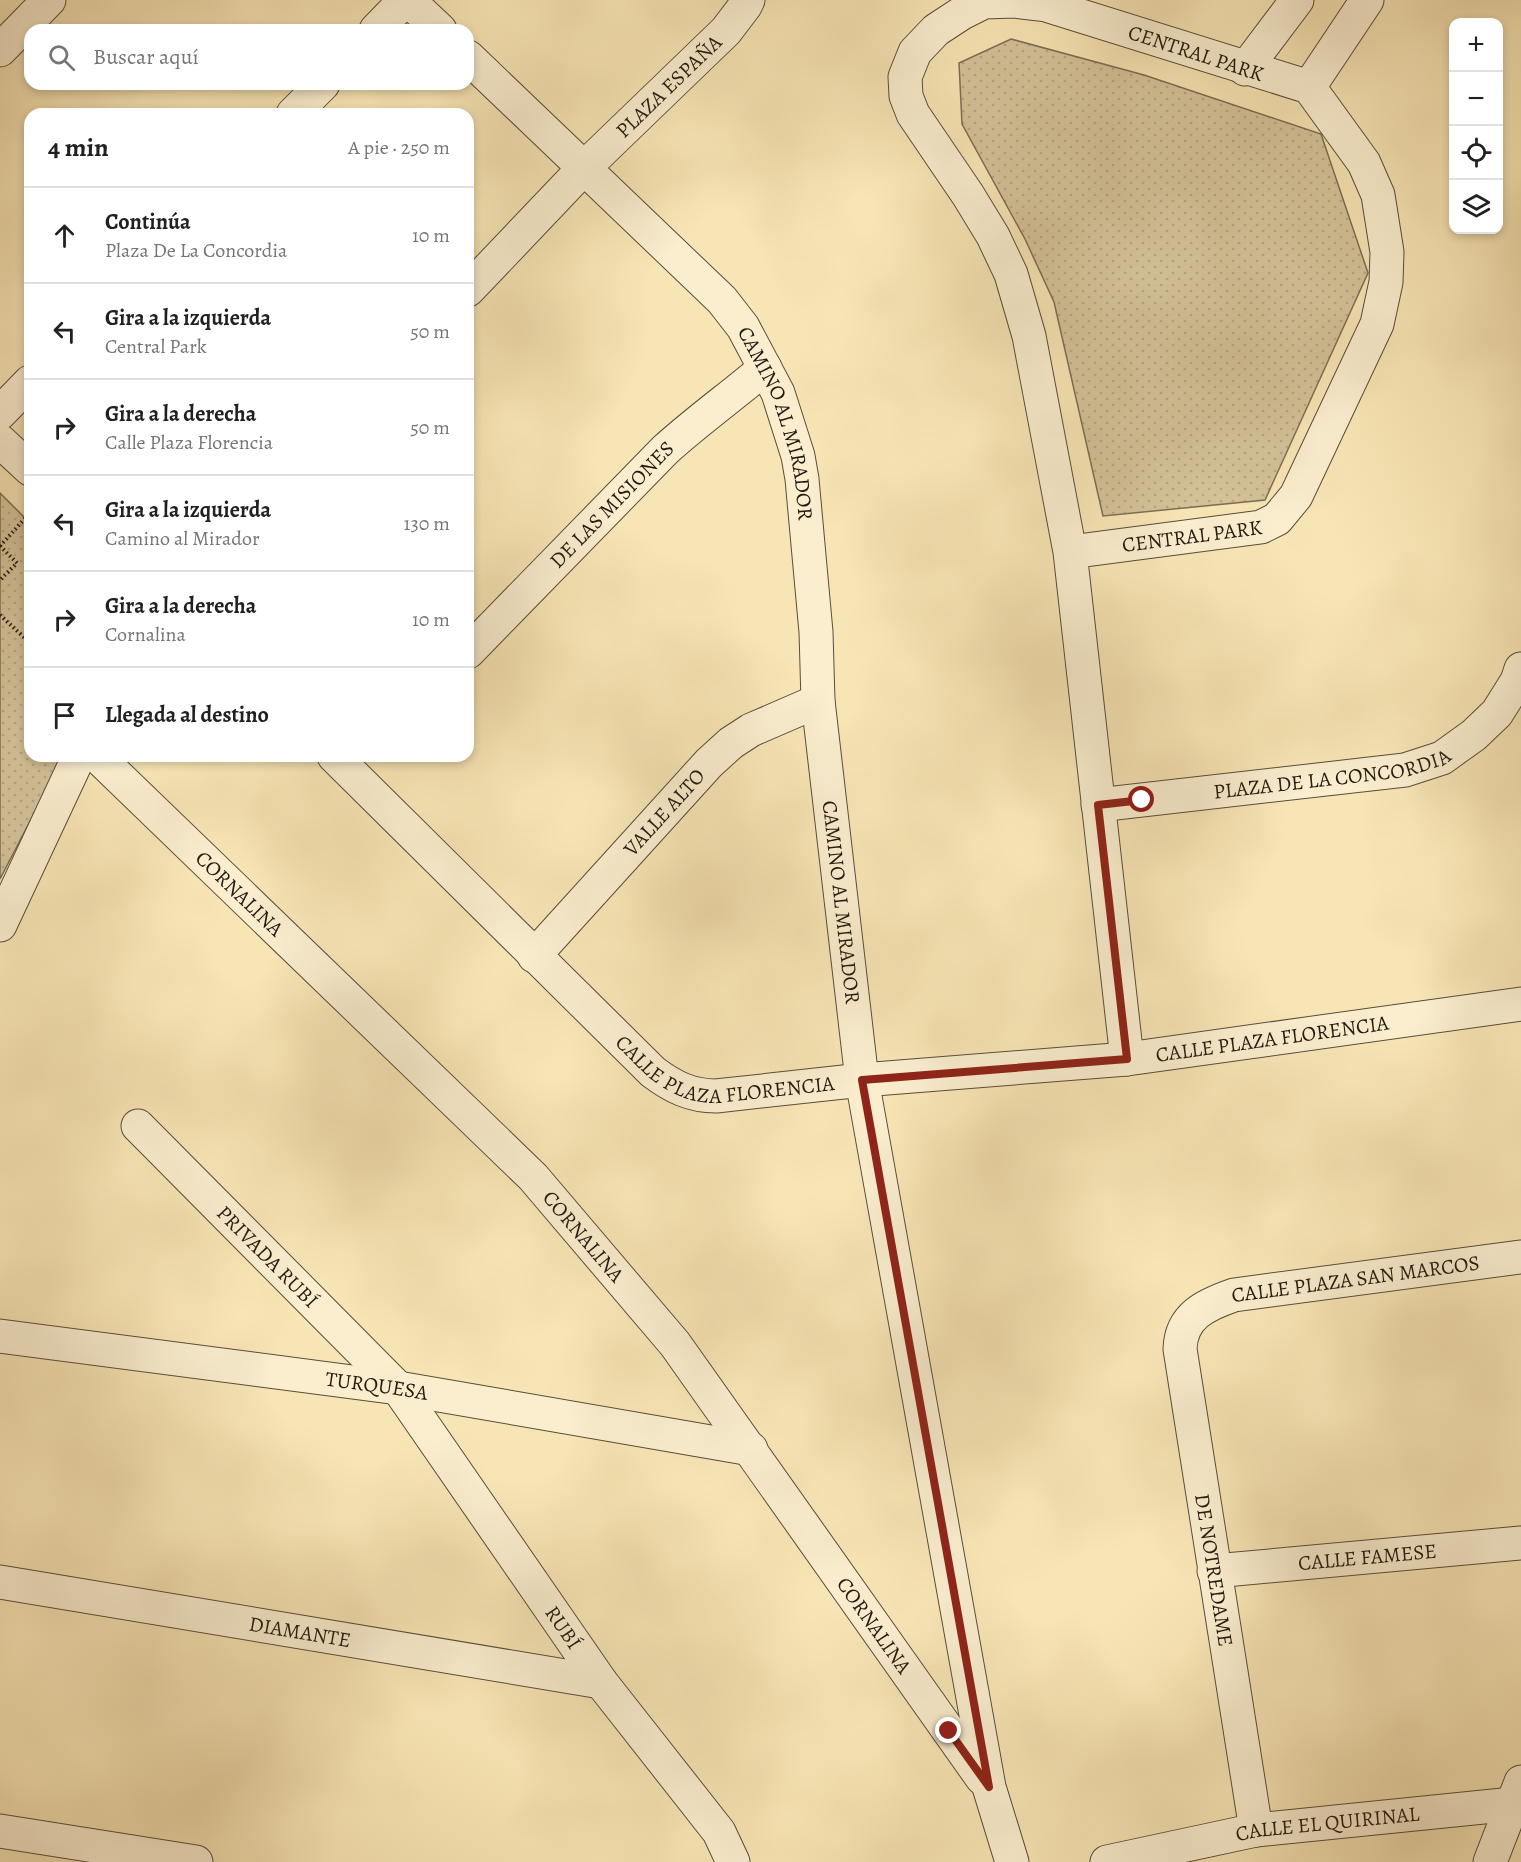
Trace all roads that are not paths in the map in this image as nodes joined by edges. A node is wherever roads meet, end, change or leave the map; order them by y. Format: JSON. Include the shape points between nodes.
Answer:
{"nodes":[{"id":1,"x":49,"y":0,"type":"edge"},
{"id":2,"x":407,"y":0,"type":"edge"},
{"id":3,"x":748,"y":0,"type":"edge"},
{"id":4,"x":1297,"y":0,"type":"edge"},
{"id":5,"x":1367,"y":0,"type":"edge"},
{"id":6,"x":25,"y":24,"type":"edge"},
{"id":7,"x":382,"y":24,"type":"edge"},
{"id":8,"x":433,"y":24,"type":"edge"},
{"id":9,"x":24,"y":26,"type":"edge"},
{"id":10,"x":0,"y":50,"type":"edge"},
{"id":11,"x":474,"y":63,"type":"edge"},
{"id":12,"x":1245,"y":69,"type":"junction"},
{"id":13,"x":1309,"y":87,"type":"junction"},
{"id":14,"x":317,"y":90,"type":"edge"},
{"id":15,"x":299,"y":108,"type":"edge"},
{"id":16,"x":585,"y":167,"type":"junction"},
{"id":17,"x":474,"y":284,"type":"edge"},
{"id":18,"x":765,"y":368,"type":"junction"},
{"id":19,"x":24,"y":388,"type":"edge"},
{"id":20,"x":0,"y":413,"type":"edge"},
{"id":21,"x":0,"y":441,"type":"edge"},
{"id":22,"x":24,"y":464,"type":"edge"},
{"id":23,"x":1070,"y":552,"type":"junction"},
{"id":24,"x":474,"y":646,"type":"edge"},
{"id":25,"x":1521,"y":669,"type":"edge"},
{"id":26,"x":818,"y":701,"type":"junction"},
{"id":27,"x":76,"y":762,"type":"edge"},
{"id":28,"x":103,"y":762,"type":"edge"},
{"id":29,"x":351,"y":762,"type":"edge"},
{"id":30,"x":1098,"y":805,"type":"junction"},
{"id":31,"x":0,"y":925,"type":"edge"},
{"id":32,"x":534,"y":956,"type":"junction"},
{"id":33,"x":1521,"y":1004,"type":"edge"},
{"id":34,"x":1127,"y":1059,"type":"junction"},
{"id":35,"x":862,"y":1080,"type":"junction"},
{"id":36,"x":138,"y":1126,"type":"dead end"},
{"id":37,"x":1521,"y":1255,"type":"edge"},
{"id":38,"x":1521,"y":1263,"type":"edge"},
{"id":39,"x":1195,"y":1314,"type":"joint"},
{"id":40,"x":0,"y":1336,"type":"edge"},
{"id":41,"x":398,"y":1388,"type":"junction"},
{"id":42,"x":752,"y":1449,"type":"junction"},
{"id":43,"x":1521,"y":1543,"type":"edge"},
{"id":44,"x":1214,"y":1571,"type":"junction"},
{"id":45,"x":0,"y":1582,"type":"edge"},
{"id":46,"x":601,"y":1682,"type":"junction"},
{"id":47,"x":989,"y":1787,"type":"junction"},
{"id":48,"x":1517,"y":1793,"type":"edge"},
{"id":49,"x":1256,"y":1830,"type":"junction"},
{"id":50,"x":0,"y":1831,"type":"edge"},
{"id":51,"x":196,"y":1862,"type":"edge"},
{"id":52,"x":733,"y":1862,"type":"edge"},
{"id":53,"x":1012,"y":1862,"type":"edge"},
{"id":54,"x":1107,"y":1862,"type":"edge"},
{"id":55,"x":1490,"y":1862,"type":"edge"}],
"edges":[{"from":1,"to":6,"type":"street"},
{"from":2,"to":7,"type":"street"},
{"from":2,"to":8,"type":"street"},
{"from":3,"to":16,"type":"street","name":"PLAZA ESPAÑA","via":[[726,31]]},
{"from":4,"to":12,"type":"street"},
{"from":5,"to":13,"type":"street"},
{"from":9,"to":10,"type":"street"},
{"from":11,"to":16,"type":"street","name":"CAMINO AL MIRADOR"},
{"from":12,"to":13,"type":"street","name":"CENTRAL PARK"},
{"from":12,"to":23,"type":"street","name":"CENTRAL PARK","via":[[1047,5],[1014,1],[984,2],[936,30],[915,52],[905,77],[906,96],[913,114],[968,195],[1011,274],[1029,336]]},
{"from":13,"to":23,"type":"street","name":"CENTRAL PARK","via":[[1364,163],[1378,195],[1387,252],[1386,282],[1377,324],[1300,488],[1277,519],[1261,527]]},
{"from":14,"to":15,"type":"street"},
{"from":16,"to":17,"type":"street","name":"PLAZA ESPAÑA"},
{"from":16,"to":18,"type":"street","name":"CAMINO AL MIRADOR","via":[[722,300],[744,327]]},
{"from":18,"to":24,"type":"street","name":"DE LAS MISIONES","via":[[665,450]]},
{"from":18,"to":26,"type":"street","name":"CAMINO AL MIRADOR","via":[[787,419],[802,479]]},
{"from":19,"to":20,"type":"street"},
{"from":21,"to":22,"type":"street"},
{"from":23,"to":30,"type":"street","name":"CENTRAL PARK"},
{"from":25,"to":30,"type":"street","name":"PLAZA DE LA CONCORDIA","via":[[1497,713],[1442,759],[1405,770]]},
{"from":26,"to":32,"type":"street","name":"VALLE ALTO","via":[[751,730],[716,756]]},
{"from":26,"to":35,"type":"street","name":"CAMINO AL MIRADOR"},
{"from":27,"to":31,"type":"street"},
{"from":28,"to":42,"type":"street","name":"CORNALINA","via":[[533,1177],[675,1344]]},
{"from":29,"to":32,"type":"street","name":"CALLE PLAZA FLORENCIA"},
{"from":30,"to":34,"type":"street","name":"CENTRAL PARK"},
{"from":32,"to":35,"type":"street","name":"CALLE PLAZA FLORENCIA","via":[[652,1072],[685,1092],[716,1096]]},
{"from":33,"to":34,"type":"street","name":"CALLE PLAZA FLORENCIA"},
{"from":34,"to":35,"type":"street","name":"CALLE PLAZA FLORENCIA"},
{"from":35,"to":47,"type":"street","name":"CAMINO AL MIRADOR"},
{"from":36,"to":41,"type":"street","name":"PRIVADA RUBÍ"},
{"from":37,"to":38,"type":"street"},
{"from":37,"to":39,"type":"street","name":"CALLE PLAZA SAN MARCOS","via":[[1234,1295]]},
{"from":39,"to":44,"type":"street","name":"DE NOTREDAME","via":[[1184,1327],[1180,1349]]},
{"from":40,"to":41,"type":"street","name":"TURQUESA"},
{"from":41,"to":42,"type":"street","name":"TURQUESA"},
{"from":41,"to":46,"type":"street","name":"RUBÍ"},
{"from":42,"to":47,"type":"street","name":"CORNALINA"},
{"from":43,"to":44,"type":"street","name":"CALLE FAMESE"},
{"from":44,"to":49,"type":"street","name":"DE NOTREDAME"},
{"from":45,"to":46,"type":"street","name":"DIAMANTE"},
{"from":46,"to":52,"type":"street","name":"RUBÍ","via":[[719,1832]]},
{"from":47,"to":53,"type":"street","name":"CAMINO AL MIRADOR"},
{"from":48,"to":49,"type":"street","name":"CALLE EL QUIRINAL"},
{"from":48,"to":55,"type":"street"},
{"from":49,"to":54,"type":"street","name":"CALLE EL QUIRINAL"},
{"from":50,"to":51,"type":"street"}]}
